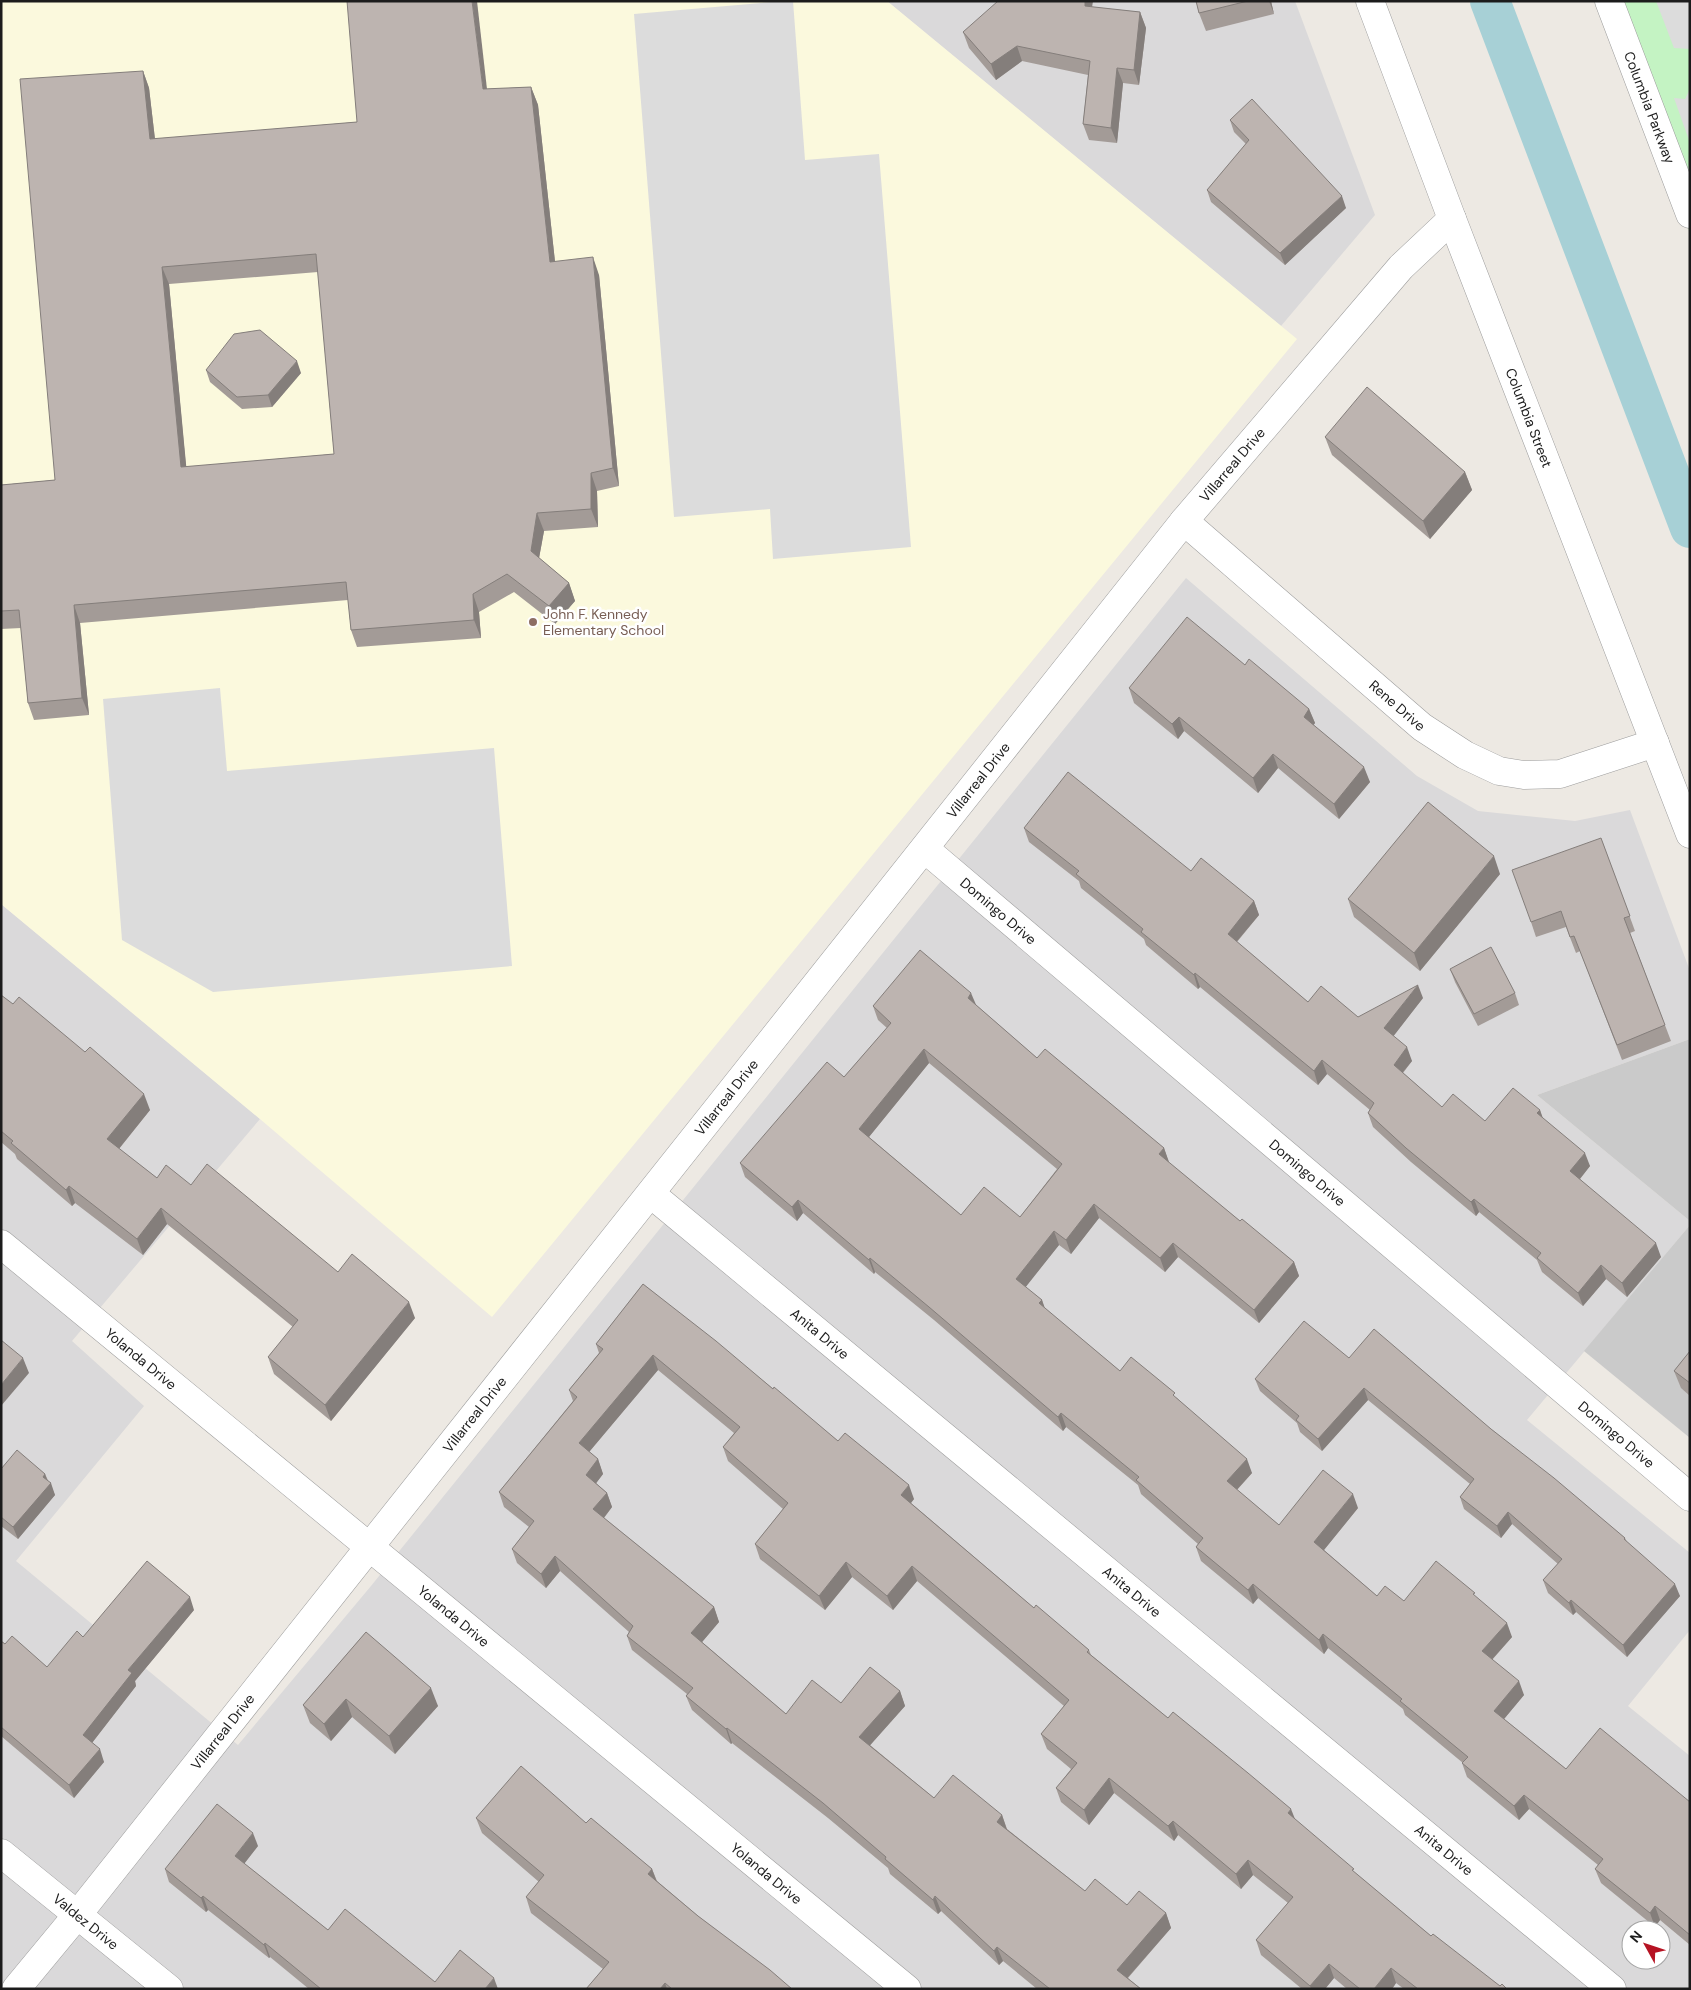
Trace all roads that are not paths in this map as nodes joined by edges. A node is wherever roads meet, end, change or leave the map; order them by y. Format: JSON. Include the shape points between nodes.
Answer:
{"nodes":[{"id":1,"x":1370,"y":1,"type":"edge"},
{"id":2,"x":1609,"y":1,"type":"edge"},
{"id":3,"x":1690,"y":214,"type":"edge"},
{"id":4,"x":1452,"y":219,"type":"junction"},
{"id":5,"x":1184,"y":521,"type":"junction"},
{"id":6,"x":1655,"y":743,"type":"junction"},
{"id":7,"x":1690,"y":834,"type":"edge"},
{"id":8,"x":925,"y":849,"type":"junction"},
{"id":9,"x":651,"y":1194,"type":"junction"},
{"id":10,"x":1,"y":1244,"type":"edge"},
{"id":11,"x":1690,"y":1497,"type":"edge"},
{"id":12,"x":370,"y":1547,"type":"junction"},
{"id":13,"x":1,"y":1853,"type":"edge"},
{"id":14,"x":78,"y":1914,"type":"junction"},
{"id":15,"x":16,"y":1989,"type":"edge"},
{"id":16,"x":170,"y":1989,"type":"edge"},
{"id":17,"x":907,"y":1989,"type":"edge"},
{"id":18,"x":1612,"y":1989,"type":"edge"}],
"edges":[{"from":1,"to":4,"type":"street","name":"Columbia Street"},
{"from":2,"to":3,"type":"street","name":"Columbia Parkway"},
{"from":4,"to":5,"type":"street","name":"Villarreal Drive","via":[[1401,267]]},
{"from":4,"to":6,"type":"street","name":"Columbia Street"},
{"from":5,"to":6,"type":"street","name":"Rene Drive","via":[[1422,727],[1464,755],[1499,771],[1524,775],[1560,774]]},
{"from":5,"to":8,"type":"street","name":"Villarreal Drive"},
{"from":6,"to":7,"type":"street","name":"Columbia Street"},
{"from":8,"to":9,"type":"street","name":"Villarreal Drive"},
{"from":8,"to":11,"type":"street","name":"Domingo Drive"},
{"from":9,"to":12,"type":"street","name":"Villarreal Drive"},
{"from":9,"to":18,"type":"street","name":"Anita Drive"},
{"from":10,"to":12,"type":"street","name":"Yolanda Drive"},
{"from":12,"to":14,"type":"street","name":"Villarreal Drive"},
{"from":12,"to":17,"type":"street","name":"Yolanda Drive"},
{"from":13,"to":14,"type":"street","name":"Valdez Drive"},
{"from":14,"to":15,"type":"street","name":"Villarreal Drive"},
{"from":14,"to":16,"type":"street","name":"Valdez Drive"}]}
